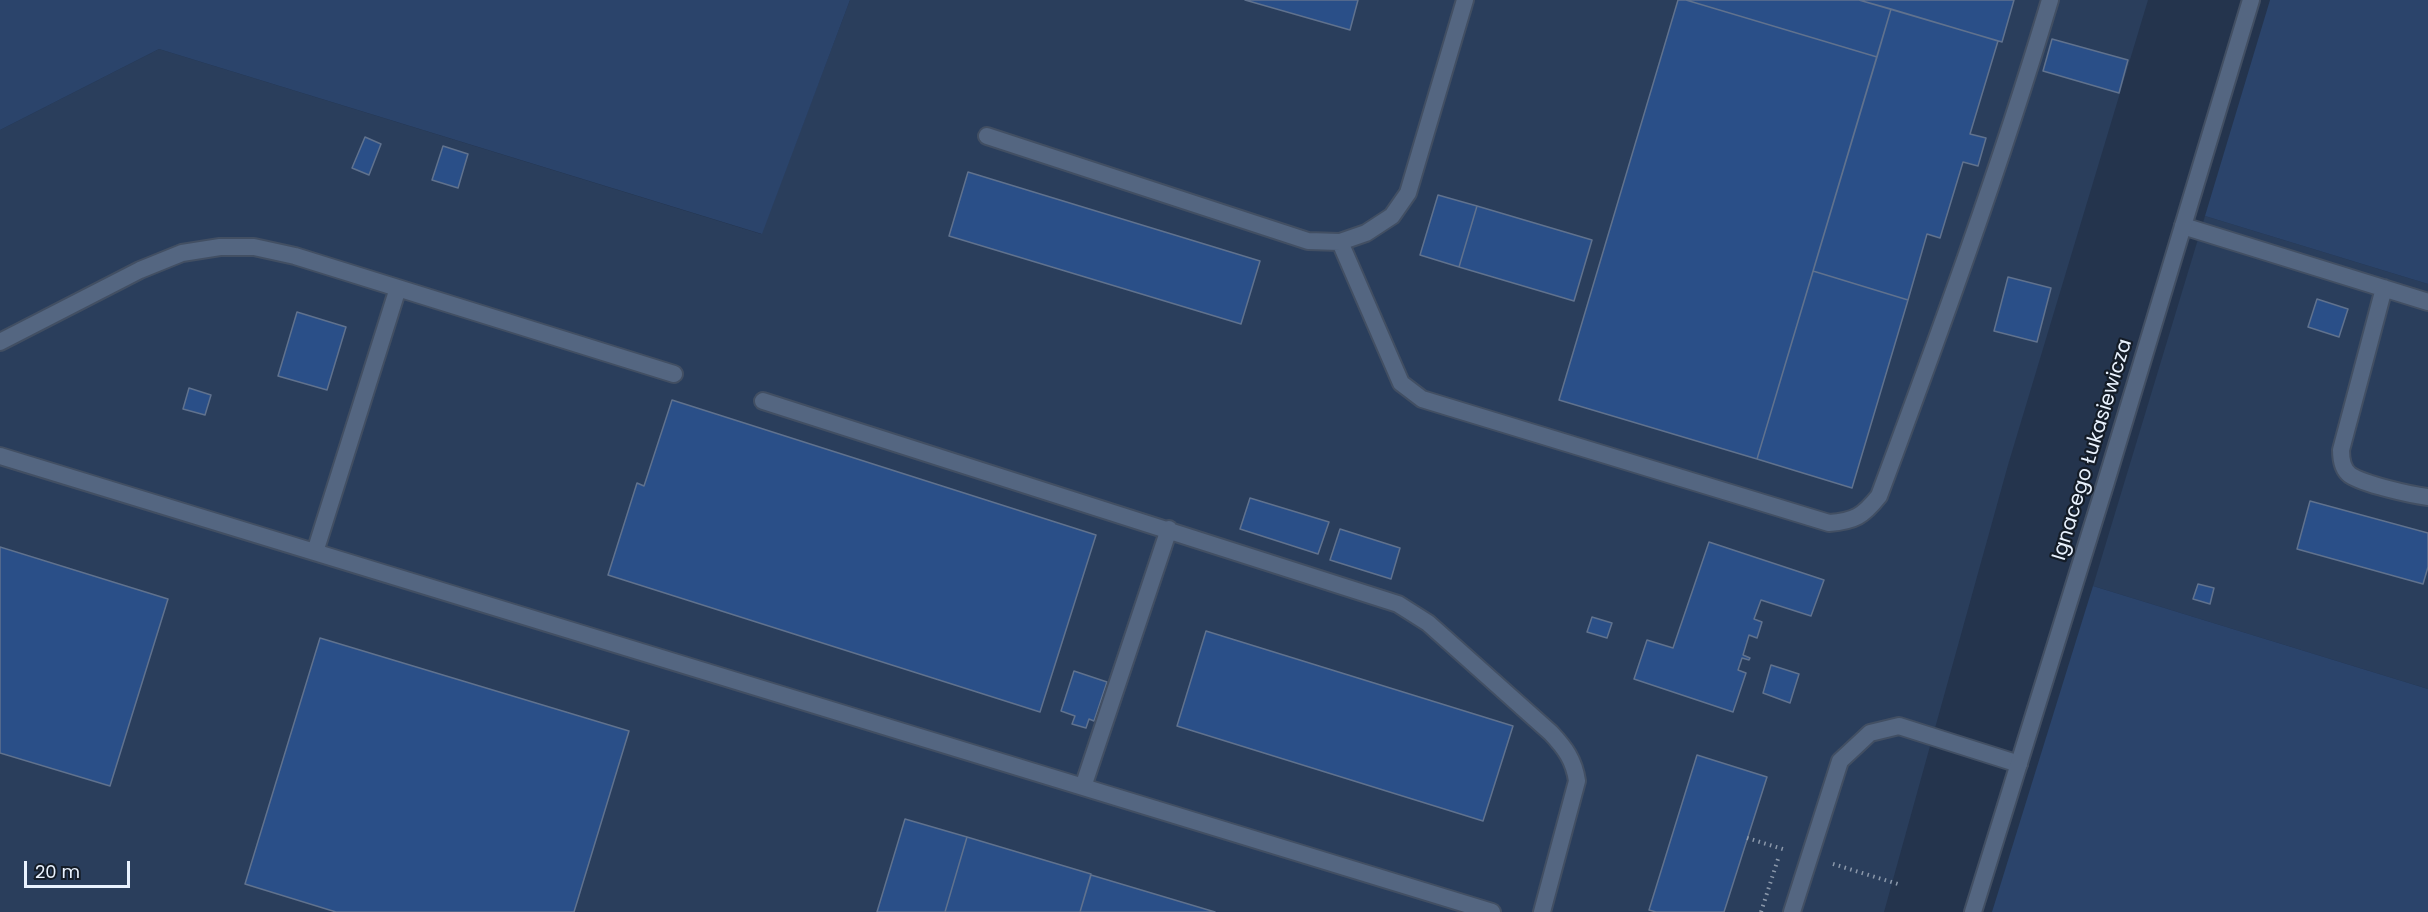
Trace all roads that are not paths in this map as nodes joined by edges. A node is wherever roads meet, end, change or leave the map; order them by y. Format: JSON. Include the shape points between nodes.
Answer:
{"nodes":[{"id":1,"x":1465,"y":0,"type":"edge"},
{"id":2,"x":2050,"y":0,"type":"edge"},
{"id":3,"x":2251,"y":0,"type":"edge"},
{"id":4,"x":987,"y":136,"type":"dead end"},
{"id":5,"x":2183,"y":226,"type":"junction"},
{"id":6,"x":1340,"y":242,"type":"junction"},
{"id":7,"x":398,"y":288,"type":"junction"},
{"id":8,"x":2384,"y":288,"type":"junction"},
{"id":9,"x":2428,"y":302,"type":"edge"},
{"id":10,"x":0,"y":342,"type":"edge"},
{"id":11,"x":674,"y":374,"type":"dead end"},
{"id":12,"x":763,"y":401,"type":"dead end"},
{"id":13,"x":0,"y":456,"type":"edge"},
{"id":14,"x":2428,"y":497,"type":"edge"},
{"id":15,"x":1169,"y":529,"type":"junction"},
{"id":16,"x":315,"y":552,"type":"junction"},
{"id":17,"x":2019,"y":764,"type":"junction"},
{"id":18,"x":1083,"y":787,"type":"junction"},
{"id":19,"x":1492,"y":912,"type":"edge"},
{"id":20,"x":1542,"y":912,"type":"edge"},
{"id":21,"x":1792,"y":912,"type":"edge"},
{"id":22,"x":1973,"y":912,"type":"edge"}],
"edges":[{"from":1,"to":6,"type":"street","via":[[1408,193],[1392,216],[1366,233]]},
{"from":2,"to":6,"type":"street","via":[[1944,324],[1879,496],[1867,512],[1849,521],[1829,523],[1422,399],[1401,383]]},
{"from":3,"to":5,"type":"street","name":"Ignacego Łukasiewicza"},
{"from":4,"to":6,"type":"street","via":[[1308,241]]},
{"from":5,"to":8,"type":"street"},
{"from":5,"to":17,"type":"street","name":"Ignacego Łukasiewicza"},
{"from":7,"to":10,"type":"street","via":[[295,256],[254,248],[220,247],[183,253],[140,270]]},
{"from":7,"to":11,"type":"street"},
{"from":7,"to":16,"type":"street"},
{"from":8,"to":9,"type":"street"},
{"from":8,"to":14,"type":"street","via":[[2341,461],[2350,475],[2362,481]]},
{"from":12,"to":15,"type":"street"},
{"from":13,"to":16,"type":"street"},
{"from":15,"to":18,"type":"street"},
{"from":15,"to":20,"type":"street","via":[[1398,604],[1428,623],[1551,733],[1575,765],[1577,781]]},
{"from":16,"to":18,"type":"street"},
{"from":17,"to":21,"type":"street","via":[[1899,726],[1870,733],[1840,761]]},
{"from":17,"to":22,"type":"street","name":"Ignacego Łukasiewicza"},
{"from":18,"to":19,"type":"street"}]}
